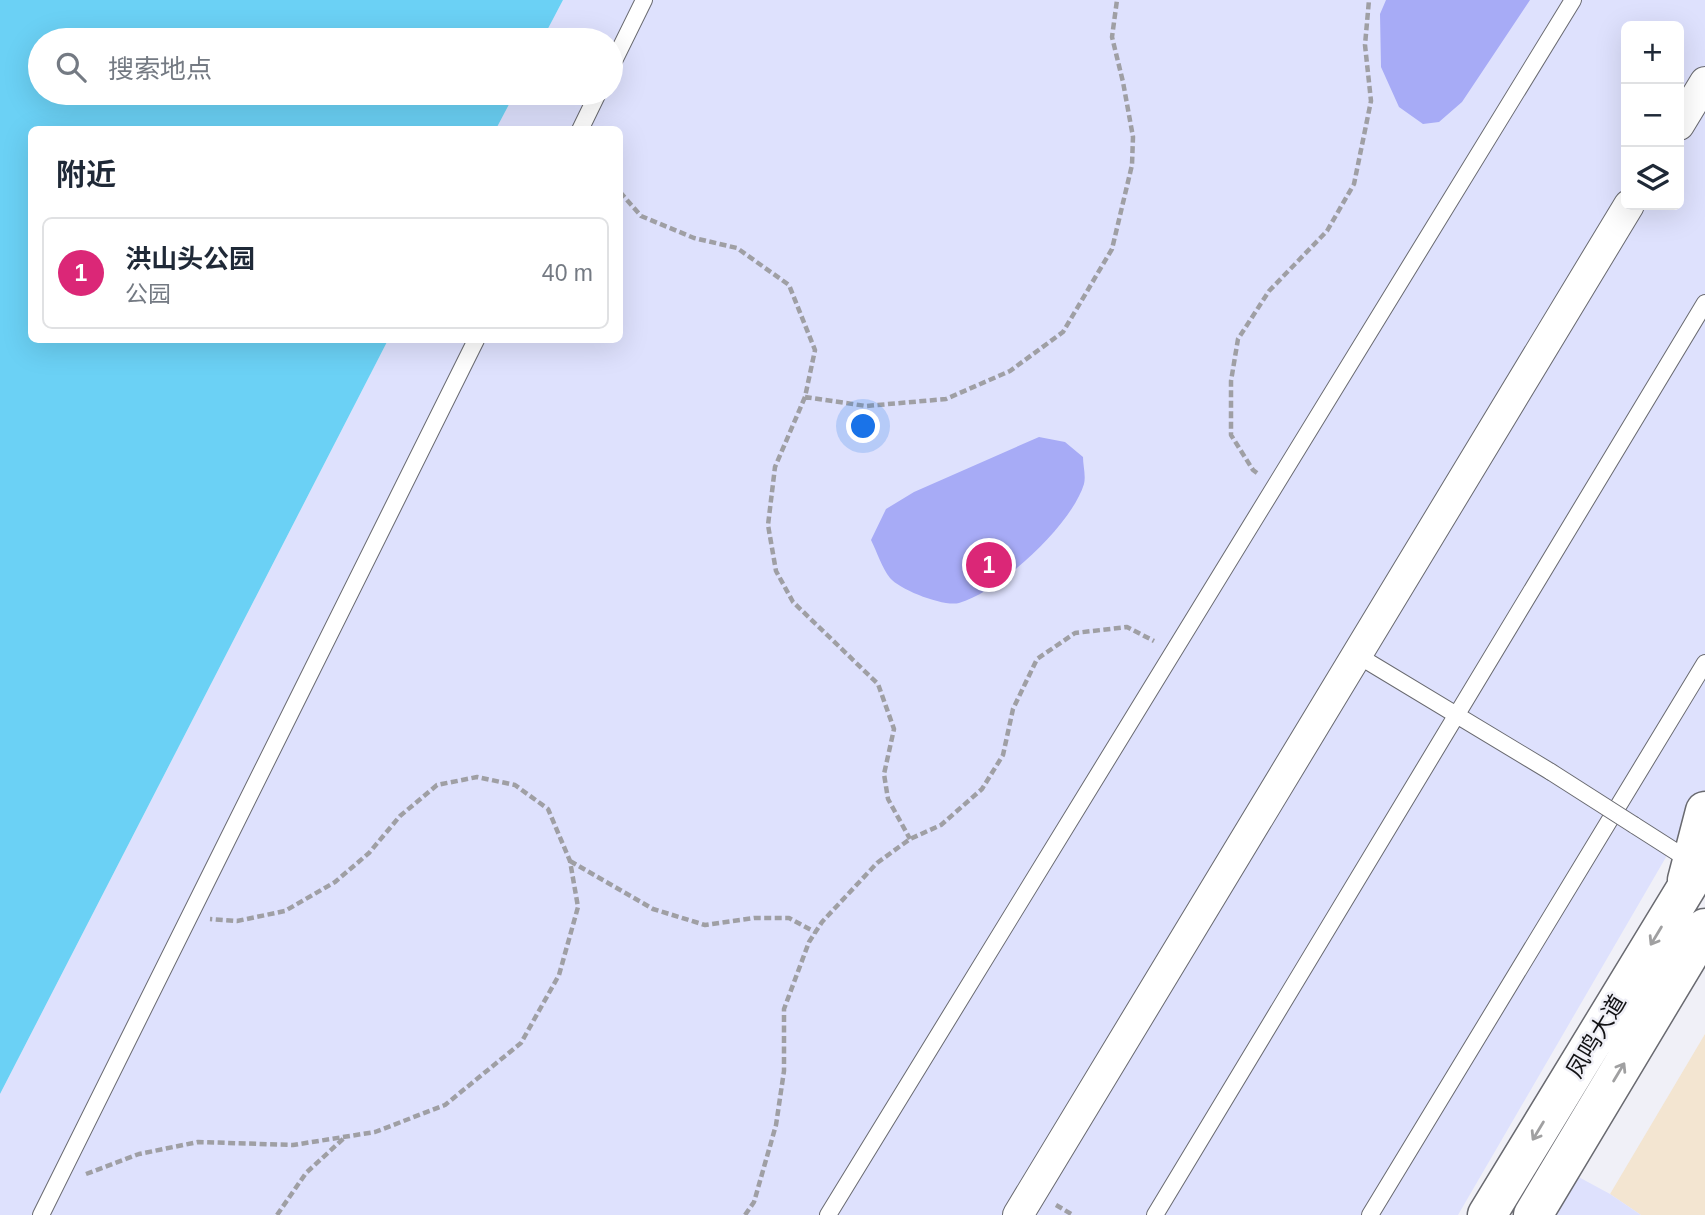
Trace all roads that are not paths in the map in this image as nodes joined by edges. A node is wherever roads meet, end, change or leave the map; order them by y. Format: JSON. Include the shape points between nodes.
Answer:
{"nodes":[{"id":1,"x":644,"y":0,"type":"edge"},
{"id":2,"x":1573,"y":0,"type":"edge"},
{"id":3,"x":623,"y":43,"type":"edge"},
{"id":4,"x":1705,"y":82,"type":"edge"},
{"id":5,"x":592,"y":105,"type":"edge"},
{"id":6,"x":1684,"y":117,"type":"edge"},
{"id":7,"x":582,"y":126,"type":"edge"},
{"id":8,"x":1626,"y":210,"type":"edge"},
{"id":9,"x":1705,"y":303,"type":"edge"},
{"id":10,"x":475,"y":343,"type":"edge"},
{"id":11,"x":1357,"y":655,"type":"junction"},
{"id":12,"x":1705,"y":663,"type":"edge"},
{"id":13,"x":1457,"y":714,"type":"junction"},
{"id":14,"x":1705,"y":811,"type":"edge"},
{"id":15,"x":1697,"y":878,"type":"edge"},
{"id":16,"x":1705,"y":928,"type":"edge"},
{"id":17,"x":41,"y":1215,"type":"edge"},
{"id":18,"x":828,"y":1215,"type":"edge"},
{"id":19,"x":1018,"y":1215,"type":"edge"},
{"id":20,"x":1155,"y":1215,"type":"edge"},
{"id":21,"x":1370,"y":1215,"type":"edge"},
{"id":22,"x":1487,"y":1215,"type":"edge"},
{"id":23,"x":1533,"y":1215,"type":"edge"}],
"edges":[{"from":1,"to":3,"type":"lane"},
{"from":2,"to":18,"type":"lane"},
{"from":4,"to":6,"type":"street"},
{"from":5,"to":7,"type":"lane"},
{"from":8,"to":11,"type":"street"},
{"from":9,"to":13,"type":"lane"},
{"from":10,"to":17,"type":"lane"},
{"from":11,"to":13,"type":"lane"},
{"from":11,"to":19,"type":"street"},
{"from":12,"to":21,"type":"lane"},
{"from":13,"to":15,"type":"lane","bridge":true,"via":[[1634,825]]},
{"from":13,"to":20,"type":"lane"},
{"from":14,"to":15,"type":"main road","name":"凤鸣大道"},
{"from":15,"to":22,"type":"main road","name":"凤鸣大道","one_way":true},
{"from":23,"to":16,"type":"main road","name":"凤鸣大道","one_way":true}]}
